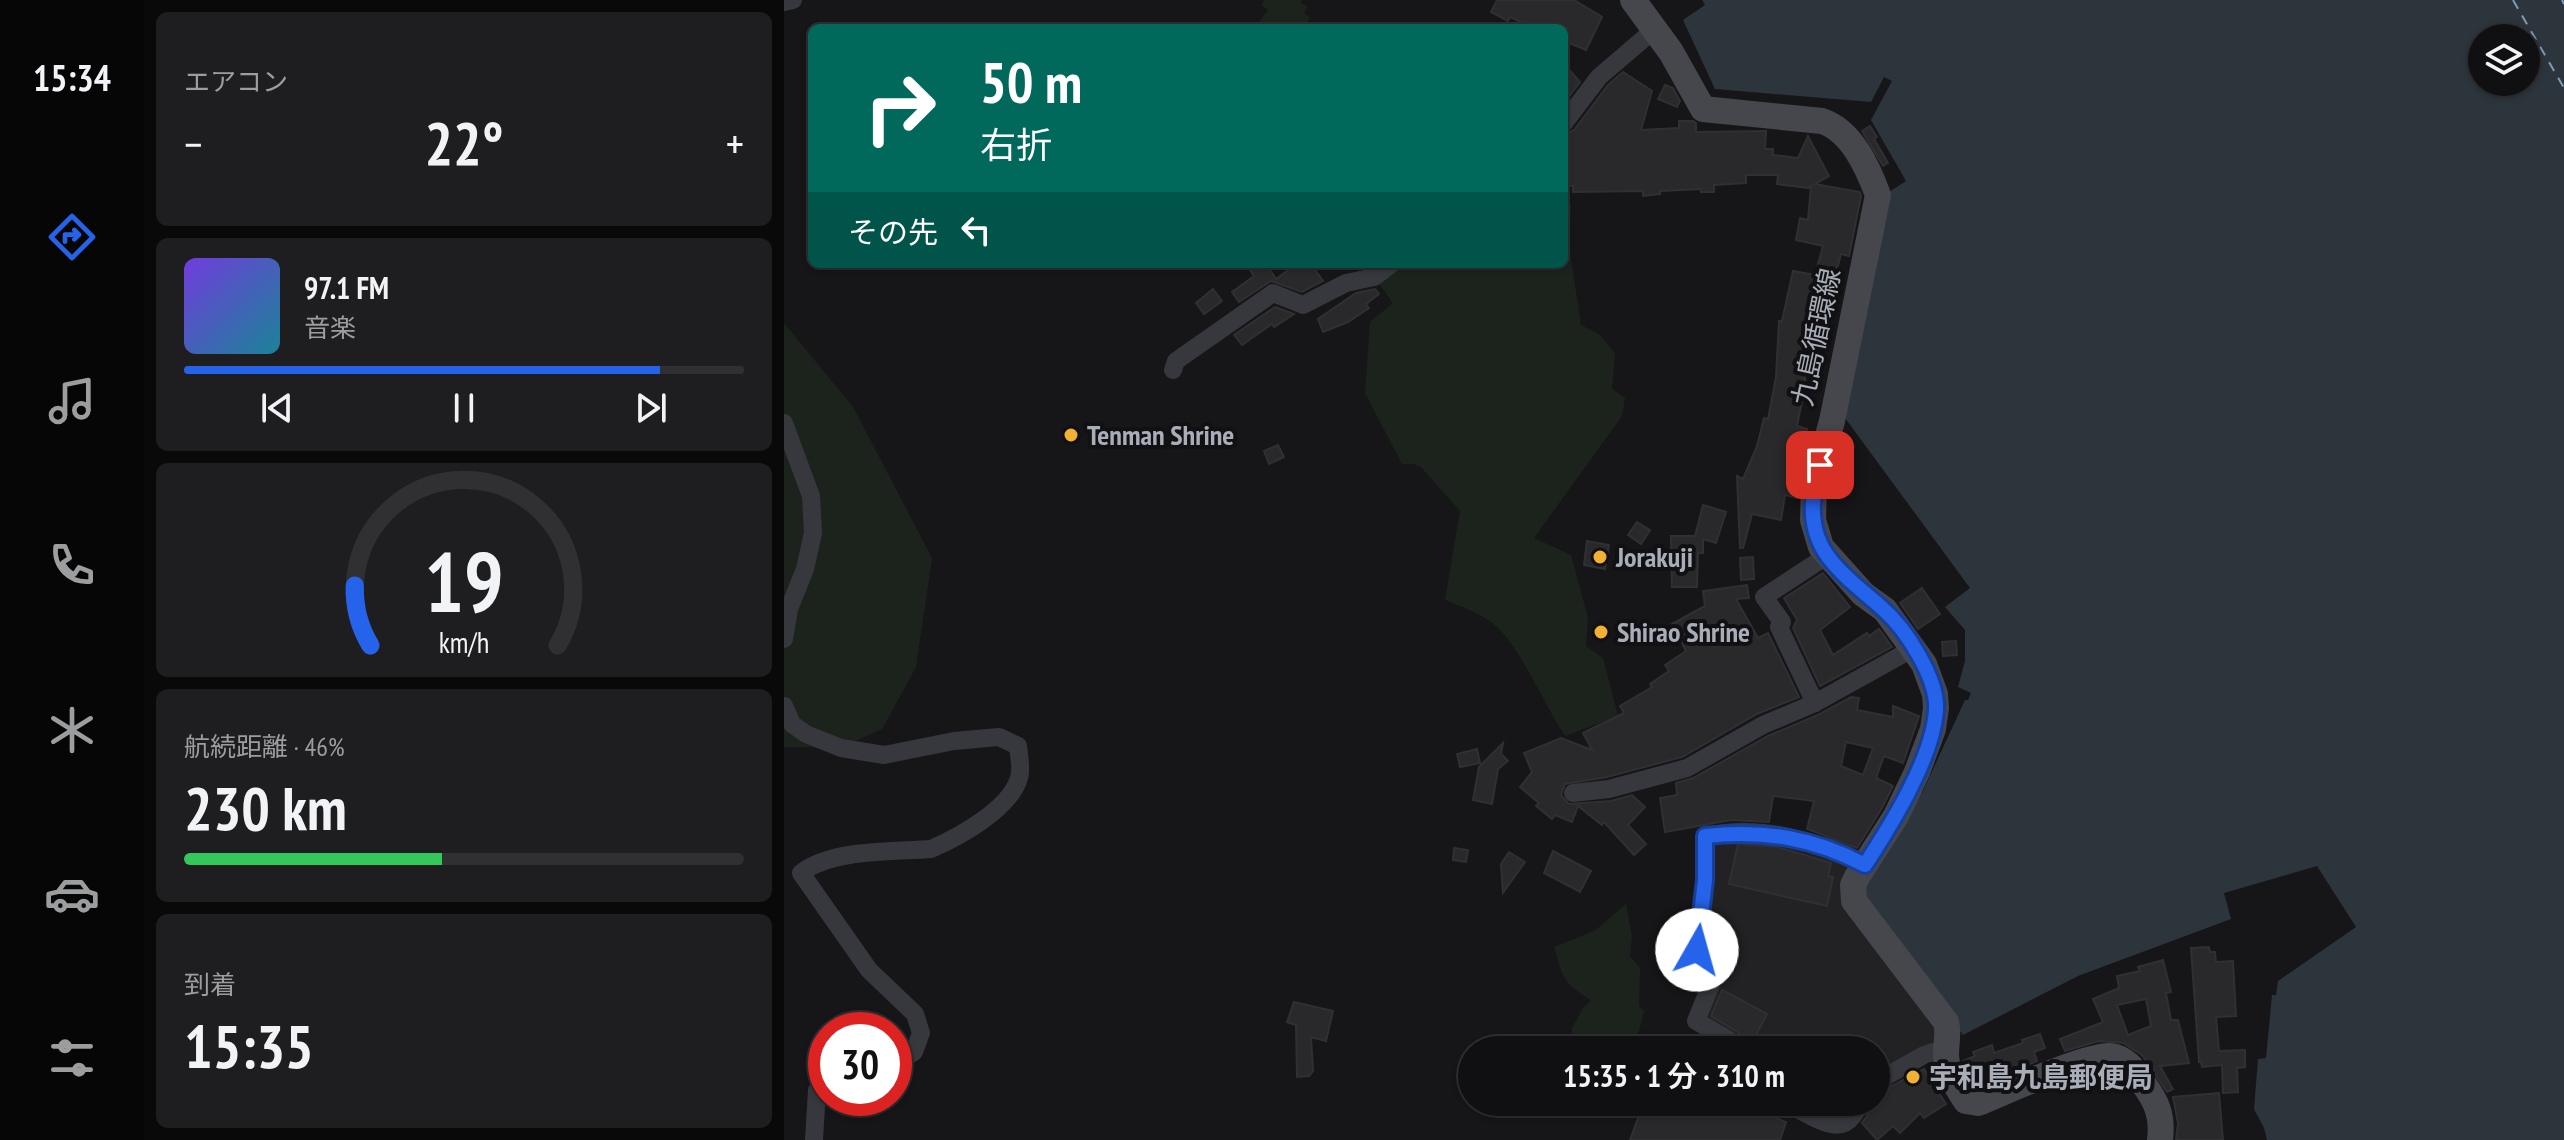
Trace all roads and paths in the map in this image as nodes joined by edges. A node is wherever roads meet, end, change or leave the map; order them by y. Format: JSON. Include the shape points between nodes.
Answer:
{"nodes":[{"id":1,"x":793,"y":0,"type":"edge"},
{"id":2,"x":1633,"y":0,"type":"edge"},
{"id":3,"x":784,"y":2,"type":"edge"},
{"id":4,"x":1655,"y":29,"type":"junction"},
{"id":5,"x":1568,"y":118,"type":"edge"},
{"id":6,"x":1386,"y":268,"type":"edge"},
{"id":7,"x":1173,"y":370,"type":"dead end"},
{"id":8,"x":784,"y":423,"type":"edge"},
{"id":9,"x":1828,"y":555,"type":"junction"},
{"id":10,"x":784,"y":639,"type":"edge"},
{"id":11,"x":1914,"y":648,"type":"junction"},
{"id":12,"x":1815,"y":703,"type":"junction"},
{"id":13,"x":784,"y":706,"type":"edge"},
{"id":14,"x":1573,"y":793,"type":"dead end"},
{"id":15,"x":1865,"y":865,"type":"junction"},
{"id":16,"x":1722,"y":1036,"type":"edge"},
{"id":17,"x":1946,"y":1048,"type":"junction"},
{"id":18,"x":912,"y":1053,"type":"edge"},
{"id":19,"x":1890,"y":1074,"type":"edge"},
{"id":20,"x":815,"y":1116,"type":"edge"},
{"id":21,"x":1814,"y":1116,"type":"edge"},
{"id":22,"x":1852,"y":1116,"type":"edge"},
{"id":23,"x":814,"y":1140,"type":"edge"},
{"id":24,"x":2160,"y":1140,"type":"edge"}],
"edges":[{"from":1,"to":3,"type":"street"},
{"from":2,"to":4,"type":"main road","name":"九島循環線"},
{"from":4,"to":5,"type":"street","via":[[1599,77]]},
{"from":4,"to":9,"type":"main road","name":"九島循環線","via":[[1703,109],[1831,124],[1850,142],[1878,195],[1814,487],[1813,520]]},
{"from":6,"to":7,"type":"street","via":[[1303,305],[1273,293],[1176,361]]},
{"from":8,"to":10,"type":"street","via":[[811,496],[813,533]]},
{"from":9,"to":11,"type":"main road","name":"九島循環線","via":[[1885,610]]},
{"from":9,"to":12,"type":"street","via":[[1764,597],[1782,622],[1779,627]]},
{"from":11,"to":12,"type":"street"},
{"from":11,"to":15,"type":"main road","name":"九島循環線","via":[[1935,694],[1933,729],[1896,816]]},
{"from":12,"to":14,"type":"street","via":[[1687,768]]},
{"from":13,"to":18,"type":"street","via":[[792,724],[841,748],[884,755],[999,737],[1018,746],[1020,775],[1014,791],[985,818],[944,843],[931,849],[833,858],[801,873],[869,970],[915,1014],[921,1033]]},
{"from":15,"to":16,"type":"street","via":[[1770,834],[1705,836],[1697,950],[1714,977],[1696,1021]]},
{"from":15,"to":17,"type":"main road","name":"九島循環線","via":[[1853,885],[1854,901],[1946,1022]]},
{"from":17,"to":19,"type":"street"},
{"from":17,"to":24,"type":"main road","name":"九島循環線","via":[[1947,1065],[1961,1094],[1978,1103],[2098,1057],[2120,1059],[2156,1101]]},
{"from":20,"to":23,"type":"street"},
{"from":21,"to":22,"type":"street","via":[[1833,1125]]}]}
